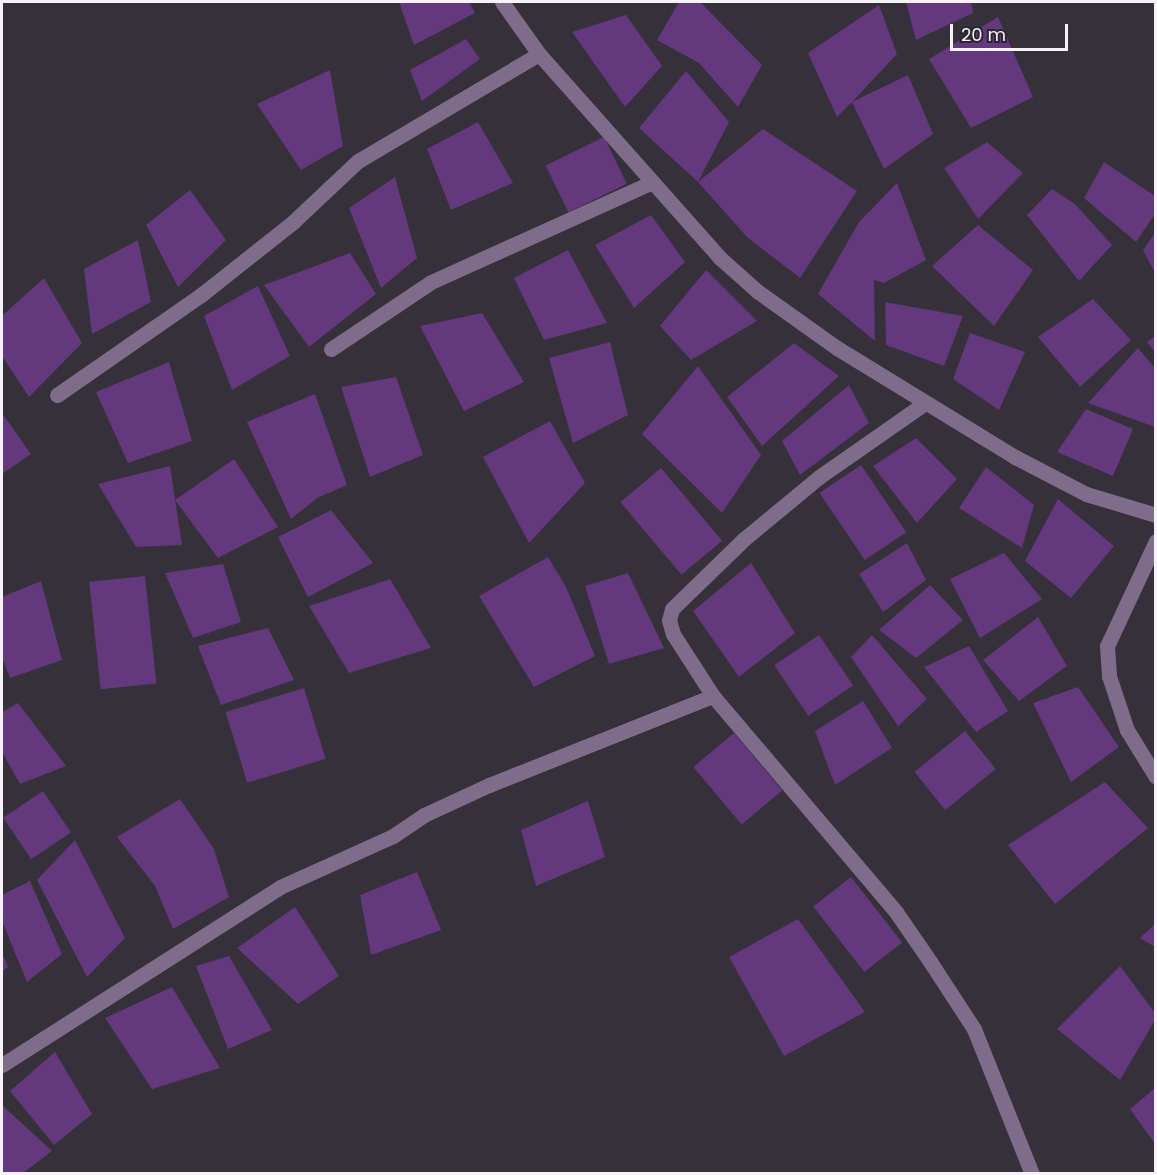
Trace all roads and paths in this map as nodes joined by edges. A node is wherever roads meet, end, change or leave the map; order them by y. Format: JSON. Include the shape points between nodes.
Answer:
{"nodes":[{"id":1,"x":502,"y":2,"type":"edge"},
{"id":2,"x":539,"y":54,"type":"junction"},
{"id":3,"x":652,"y":182,"type":"junction"},
{"id":4,"x":331,"y":349,"type":"dead end"},
{"id":5,"x":57,"y":394,"type":"dead end"},
{"id":6,"x":925,"y":404,"type":"junction"},
{"id":7,"x":1155,"y":515,"type":"edge"},
{"id":8,"x":1155,"y":541,"type":"edge"},
{"id":9,"x":713,"y":696,"type":"junction"},
{"id":10,"x":1155,"y":777,"type":"edge"},
{"id":11,"x":2,"y":1065,"type":"edge"},
{"id":12,"x":1032,"y":1173,"type":"edge"}],
"edges":[{"from":1,"to":2,"type":"street"},
{"from":2,"to":3,"type":"street"},
{"from":2,"to":5,"type":"street","via":[[358,161],[293,222],[201,295]]},
{"from":3,"to":4,"type":"street","via":[[432,282]]},
{"from":3,"to":6,"type":"street","via":[[720,258],[757,291]]},
{"from":6,"to":7,"type":"street","via":[[1086,494]]},
{"from":6,"to":9,"type":"street","via":[[819,477],[744,539],[672,609],[669,620],[673,634]]},
{"from":8,"to":10,"type":"street","via":[[1107,646],[1109,676],[1127,730]]},
{"from":9,"to":11,"type":"street","via":[[489,785],[424,815],[393,836],[280,887]]},
{"from":9,"to":12,"type":"street","via":[[896,912],[931,963],[974,1029]]}]}
